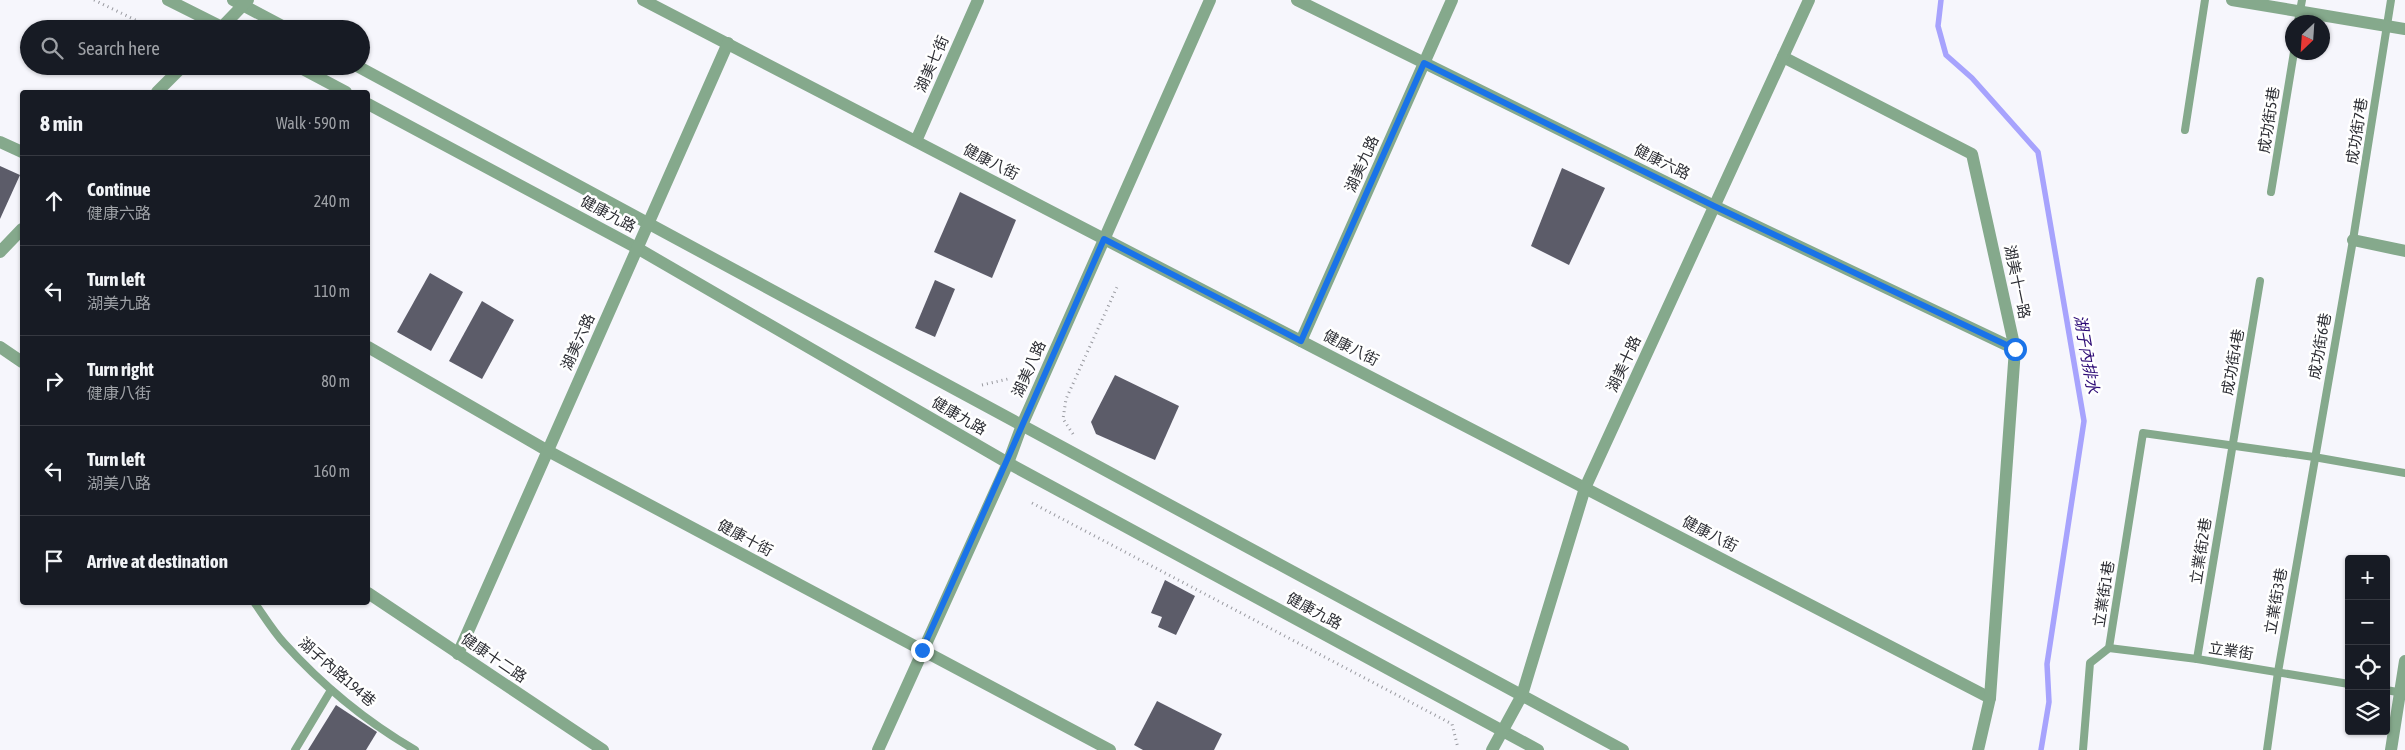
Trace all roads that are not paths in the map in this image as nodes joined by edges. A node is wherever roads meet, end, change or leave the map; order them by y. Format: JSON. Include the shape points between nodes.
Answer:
{"nodes":[{"id":1,"x":168,"y":0,"type":"edge"},
{"id":2,"x":643,"y":0,"type":"edge"},
{"id":3,"x":978,"y":0,"type":"edge"},
{"id":4,"x":1210,"y":0,"type":"edge"},
{"id":5,"x":1296,"y":0,"type":"edge"},
{"id":6,"x":1452,"y":0,"type":"edge"},
{"id":7,"x":1809,"y":0,"type":"edge"},
{"id":8,"x":2204,"y":0,"type":"edge"},
{"id":9,"x":2232,"y":0,"type":"edge"},
{"id":10,"x":2391,"y":0,"type":"edge"},
{"id":11,"x":242,"y":2,"type":"edge"},
{"id":12,"x":2300,"y":12,"type":"edge"},
{"id":13,"x":207,"y":20,"type":"edge"},
{"id":14,"x":229,"y":20,"type":"edge"},
{"id":15,"x":273,"y":20,"type":"edge"},
{"id":16,"x":2388,"y":26,"type":"junction"},
{"id":17,"x":2405,"y":29,"type":"edge"},
{"id":18,"x":728,"y":43,"type":"junction"},
{"id":19,"x":1783,"y":57,"type":"junction"},
{"id":20,"x":2293,"y":60,"type":"edge"},
{"id":21,"x":1424,"y":63,"type":"junction"},
{"id":22,"x":370,"y":73,"type":"edge"},
{"id":23,"x":174,"y":75,"type":"edge"},
{"id":24,"x":314,"y":75,"type":"edge"},
{"id":25,"x":159,"y":90,"type":"edge"},
{"id":26,"x":342,"y":90,"type":"edge"},
{"id":27,"x":370,"y":105,"type":"edge"},
{"id":28,"x":2185,"y":130,"type":"dead end"},
{"id":29,"x":916,"y":141,"type":"junction"},
{"id":30,"x":0,"y":142,"type":"edge"},
{"id":31,"x":20,"y":151,"type":"edge"},
{"id":32,"x":2271,"y":192,"type":"dead end"},
{"id":33,"x":1714,"y":206,"type":"junction"},
{"id":34,"x":648,"y":223,"type":"junction"},
{"id":35,"x":20,"y":231,"type":"edge"},
{"id":36,"x":1104,"y":239,"type":"junction"},
{"id":37,"x":2353,"y":240,"type":"junction"},
{"id":38,"x":637,"y":248,"type":"junction"},
{"id":39,"x":2405,"y":251,"type":"edge"},
{"id":40,"x":0,"y":252,"type":"edge"},
{"id":41,"x":2260,"y":281,"type":"dead end"},
{"id":42,"x":1301,"y":341,"type":"junction"},
{"id":43,"x":0,"y":347,"type":"edge"},
{"id":44,"x":370,"y":348,"type":"edge"},
{"id":45,"x":2015,"y":349,"type":"junction"},
{"id":46,"x":20,"y":361,"type":"edge"},
{"id":47,"x":1022,"y":425,"type":"junction"},
{"id":48,"x":2232,"y":447,"type":"junction"},
{"id":49,"x":548,"y":451,"type":"junction"},
{"id":50,"x":2314,"y":457,"type":"junction"},
{"id":51,"x":1008,"y":463,"type":"junction"},
{"id":52,"x":2405,"y":473,"type":"edge"},
{"id":53,"x":1585,"y":488,"type":"junction"},
{"id":54,"x":370,"y":594,"type":"edge"},
{"id":55,"x":256,"y":605,"type":"edge"},
{"id":56,"x":2109,"y":648,"type":"junction"},
{"id":57,"x":922,"y":650,"type":"junction"},
{"id":58,"x":458,"y":654,"type":"junction"},
{"id":59,"x":2197,"y":659,"type":"junction"},
{"id":60,"x":2405,"y":661,"type":"edge"},
{"id":61,"x":2278,"y":672,"type":"junction"},
{"id":62,"x":2345,"y":683,"type":"edge"},
{"id":63,"x":331,"y":690,"type":"junction"},
{"id":64,"x":2402,"y":693,"type":"edge"},
{"id":65,"x":1522,"y":695,"type":"junction"},
{"id":66,"x":1990,"y":698,"type":"junction"},
{"id":67,"x":1503,"y":731,"type":"junction"},
{"id":68,"x":295,"y":750,"type":"edge"},
{"id":69,"x":415,"y":750,"type":"edge"},
{"id":70,"x":603,"y":750,"type":"edge"},
{"id":71,"x":878,"y":750,"type":"edge"},
{"id":72,"x":1110,"y":750,"type":"edge"},
{"id":73,"x":1492,"y":750,"type":"edge"},
{"id":74,"x":1538,"y":750,"type":"edge"},
{"id":75,"x":1623,"y":750,"type":"edge"},
{"id":76,"x":1978,"y":750,"type":"edge"},
{"id":77,"x":2083,"y":750,"type":"edge"},
{"id":78,"x":2267,"y":750,"type":"edge"},
{"id":79,"x":2391,"y":750,"type":"edge"}],
"edges":[{"from":1,"to":13,"type":"street"},
{"from":2,"to":18,"type":"street","name":"健康八街"},
{"from":3,"to":29,"type":"street","name":"湖美七街"},
{"from":4,"to":36,"type":"street","name":"湖美八路"},
{"from":5,"to":21,"type":"street","name":"健康六路"},
{"from":6,"to":21,"type":"street","name":"湖美九路"},
{"from":7,"to":19,"type":"street","name":"湖美十路"},
{"from":8,"to":28,"type":"lane"},
{"from":9,"to":12,"type":"street"},
{"from":10,"to":16,"type":"lane","name":"成功街7巷"},
{"from":11,"to":14,"type":"street"},
{"from":11,"to":15,"type":"street"},
{"from":12,"to":16,"type":"street"},
{"from":16,"to":17,"type":"street"},
{"from":16,"to":37,"type":"lane","name":"成功街7巷"},
{"from":18,"to":29,"type":"street","name":"健康八街"},
{"from":18,"to":34,"type":"street","name":"湖美六路"},
{"from":19,"to":33,"type":"street","name":"湖美十路"},
{"from":19,"to":45,"type":"street","name":"湖美十一路","via":[[1972,154]]},
{"from":20,"to":32,"type":"lane","name":"成功街5巷"},
{"from":21,"to":33,"type":"street","name":"健康六路"},
{"from":21,"to":42,"type":"street","name":"湖美九路"},
{"from":22,"to":34,"type":"street"},
{"from":23,"to":25,"type":"street"},
{"from":24,"to":26,"type":"street"},
{"from":27,"to":38,"type":"street","name":"健康九路"},
{"from":29,"to":36,"type":"street","name":"健康八街"},
{"from":30,"to":31,"type":"street"},
{"from":33,"to":45,"type":"street","name":"健康六路"},
{"from":33,"to":53,"type":"street","name":"湖美十路"},
{"from":34,"to":38,"type":"street","name":"湖美六路"},
{"from":34,"to":47,"type":"street"},
{"from":35,"to":40,"type":"street"},
{"from":36,"to":42,"type":"street","name":"健康八街"},
{"from":36,"to":47,"type":"street","name":"湖美八路"},
{"from":37,"to":39,"type":"street"},
{"from":37,"to":50,"type":"lane","name":"成功街6巷"},
{"from":38,"to":49,"type":"street","name":"湖美六路"},
{"from":38,"to":51,"type":"street","name":"健康九路"},
{"from":41,"to":48,"type":"lane","name":"成功街4巷"},
{"from":42,"to":53,"type":"street","name":"健康八街"},
{"from":43,"to":46,"type":"street"},
{"from":44,"to":49,"type":"street","name":"健康十街"},
{"from":45,"to":66,"type":"street","name":"湖美十一路"},
{"from":47,"to":51,"type":"street","name":"湖美八路"},
{"from":47,"to":65,"type":"street"},
{"from":48,"to":50,"type":"lane"},
{"from":48,"to":56,"type":"lane","name":"立業街1巷","via":[[2143,433]]},
{"from":48,"to":59,"type":"lane","name":"立業街2巷"},
{"from":49,"to":57,"type":"street","name":"健康十街"},
{"from":49,"to":58,"type":"street","name":"湖美六路"},
{"from":50,"to":52,"type":"lane"},
{"from":50,"to":61,"type":"lane","name":"立業街3巷"},
{"from":51,"to":57,"type":"street","name":"湖美八路"},
{"from":51,"to":67,"type":"street","name":"健康九路"},
{"from":53,"to":65,"type":"street","name":"湖美十路"},
{"from":53,"to":66,"type":"street","name":"健康八街"},
{"from":54,"to":58,"type":"street","name":"健康十二路"},
{"from":55,"to":63,"type":"lane","name":"湖子內路194巷","via":[[283,642]]},
{"from":56,"to":59,"type":"lane","name":"立業街"},
{"from":56,"to":77,"type":"lane","name":"立業街1巷","via":[[2090,663]]},
{"from":57,"to":71,"type":"street","name":"湖美八路"},
{"from":57,"to":72,"type":"street","name":"健康十街"},
{"from":58,"to":70,"type":"street","name":"健康十二路"},
{"from":59,"to":61,"type":"lane","name":"立業街"},
{"from":60,"to":64,"type":"street"},
{"from":61,"to":62,"type":"lane","name":"立業街"},
{"from":61,"to":78,"type":"lane","name":"立業街3巷"},
{"from":63,"to":68,"type":"lane"},
{"from":63,"to":69,"type":"lane","name":"湖子內路194巷"},
{"from":64,"to":79,"type":"street"},
{"from":65,"to":67,"type":"street","name":"湖美十路"},
{"from":65,"to":75,"type":"street"},
{"from":66,"to":76,"type":"street","name":"湖美十一路"},
{"from":67,"to":73,"type":"street","name":"湖美十路"},
{"from":67,"to":74,"type":"street","name":"健康九路"}]}
